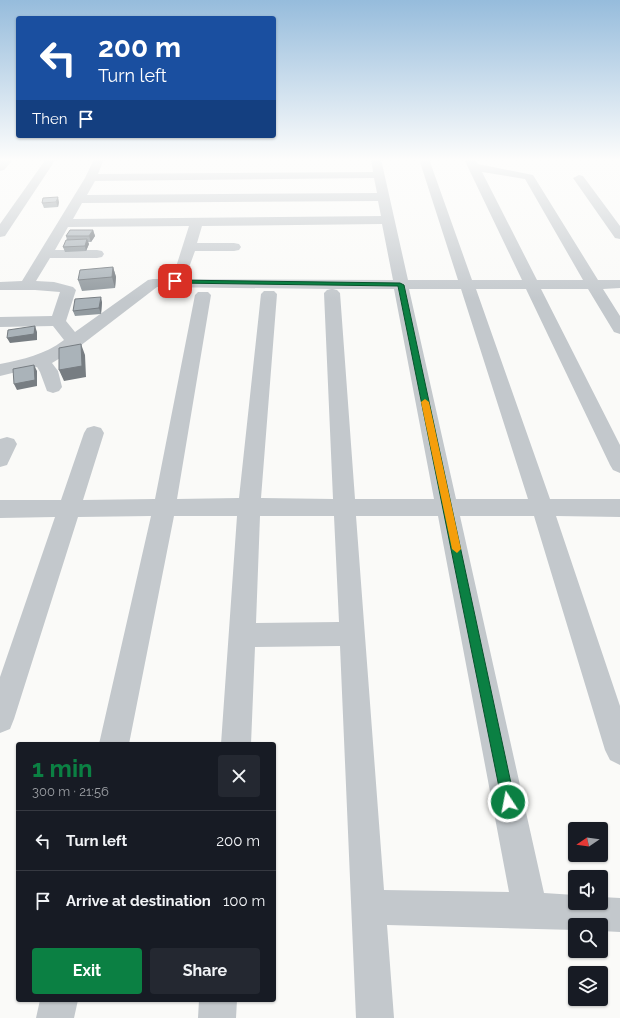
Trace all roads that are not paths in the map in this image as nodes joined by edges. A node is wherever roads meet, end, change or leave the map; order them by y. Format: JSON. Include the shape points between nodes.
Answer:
{"nodes":[{"id":1,"x":18,"y":207,"type":"edge"},
{"id":2,"x":74,"y":207,"type":"edge"},
{"id":3,"x":386,"y":207,"type":"edge"},
{"id":4,"x":440,"y":207,"type":"edge"},
{"id":5,"x":493,"y":207,"type":"edge"},
{"id":6,"x":546,"y":207,"type":"edge"},
{"id":7,"x":599,"y":207,"type":"edge"},
{"id":8,"x":388,"y":220,"type":"junction"},
{"id":9,"x":197,"y":222,"type":"junction"},
{"id":10,"x":64,"y":223,"type":"junction"},
{"id":11,"x":0,"y":233,"type":"edge"},
{"id":12,"x":620,"y":235,"type":"edge"},
{"id":13,"x":189,"y":247,"type":"junction"},
{"id":14,"x":234,"y":247,"type":"dead end"},
{"id":15,"x":45,"y":254,"type":"junction"},
{"id":16,"x":97,"y":254,"type":"dead end"},
{"id":17,"x":182,"y":270,"type":"dead end"},
{"id":18,"x":466,"y":284,"type":"junction"},
{"id":19,"x":531,"y":284,"type":"junction"},
{"id":20,"x":591,"y":284,"type":"junction"},
{"id":21,"x":620,"y":284,"type":"edge"},
{"id":22,"x":400,"y":285,"type":"junction"},
{"id":23,"x":0,"y":286,"type":"edge"},
{"id":24,"x":26,"y":286,"type":"junction"},
{"id":25,"x":332,"y":293,"type":"dead end"},
{"id":26,"x":269,"y":294,"type":"dead end"},
{"id":27,"x":203,"y":295,"type":"dead end"},
{"id":28,"x":58,"y":321,"type":"junction"},
{"id":29,"x":0,"y":322,"type":"edge"},
{"id":30,"x":620,"y":329,"type":"edge"},
{"id":31,"x":74,"y":342,"type":"junction"},
{"id":32,"x":41,"y":361,"type":"junction"},
{"id":33,"x":0,"y":370,"type":"edge"},
{"id":34,"x":53,"y":387,"type":"dead end"},
{"id":35,"x":94,"y":433,"type":"dead end"},
{"id":36,"x":620,"y":465,"type":"edge"},
{"id":37,"x":249,"y":507,"type":"junction"},
{"id":38,"x":542,"y":507,"type":"junction"},
{"id":39,"x":448,"y":508,"type":"junction"},
{"id":40,"x":620,"y":508,"type":"edge"},
{"id":41,"x":0,"y":509,"type":"edge"},
{"id":42,"x":70,"y":509,"type":"junction"},
{"id":43,"x":164,"y":509,"type":"junction"},
{"id":44,"x":345,"y":509,"type":"junction"},
{"id":45,"x":244,"y":634,"type":"junction"},
{"id":46,"x":352,"y":634,"type":"junction"},
{"id":47,"x":0,"y":719,"type":"edge"},
{"id":48,"x":114,"y":742,"type":"edge"},
{"id":49,"x":236,"y":742,"type":"edge"},
{"id":50,"x":620,"y":750,"type":"edge"},
{"id":51,"x":368,"y":907,"type":"junction"},
{"id":52,"x":530,"y":910,"type":"junction"},
{"id":53,"x":620,"y":915,"type":"edge"},
{"id":54,"x":59,"y":1002,"type":"edge"},
{"id":55,"x":218,"y":1002,"type":"edge"},
{"id":56,"x":55,"y":1018,"type":"edge"},
{"id":57,"x":217,"y":1018,"type":"edge"},
{"id":58,"x":375,"y":1018,"type":"edge"}],
"edges":[{"from":1,"to":11,"type":"street"},
{"from":2,"to":10,"type":"street"},
{"from":3,"to":8,"type":"street"},
{"from":4,"to":18,"type":"street"},
{"from":5,"to":19,"type":"street"},
{"from":6,"to":20,"type":"street"},
{"from":7,"to":12,"type":"street"},
{"from":8,"to":9,"type":"street"},
{"from":8,"to":22,"type":"street"},
{"from":9,"to":10,"type":"street"},
{"from":9,"to":13,"type":"street"},
{"from":10,"to":15,"type":"street"},
{"from":13,"to":14,"type":"street"},
{"from":13,"to":17,"type":"street"},
{"from":15,"to":16,"type":"street"},
{"from":15,"to":24,"type":"street"},
{"from":18,"to":19,"type":"street"},
{"from":18,"to":22,"type":"street"},
{"from":18,"to":38,"type":"street"},
{"from":19,"to":20,"type":"street"},
{"from":19,"to":36,"type":"street"},
{"from":20,"to":21,"type":"street"},
{"from":20,"to":30,"type":"street"},
{"from":22,"to":31,"type":"street","via":[[175,281],[153,283]]},
{"from":22,"to":39,"type":"street"},
{"from":23,"to":24,"type":"street"},
{"from":24,"to":28,"type":"street","via":[[68,290]]},
{"from":25,"to":44,"type":"street"},
{"from":26,"to":37,"type":"street"},
{"from":27,"to":43,"type":"street"},
{"from":28,"to":29,"type":"street"},
{"from":28,"to":31,"type":"street"},
{"from":31,"to":32,"type":"street"},
{"from":32,"to":33,"type":"street"},
{"from":32,"to":34,"type":"street","via":[[49,371]]},
{"from":35,"to":42,"type":"street"},
{"from":37,"to":43,"type":"street"},
{"from":37,"to":44,"type":"street"},
{"from":37,"to":45,"type":"street"},
{"from":38,"to":39,"type":"street"},
{"from":38,"to":40,"type":"street"},
{"from":38,"to":50,"type":"street"},
{"from":39,"to":44,"type":"street"},
{"from":39,"to":52,"type":"street"},
{"from":41,"to":42,"type":"street"},
{"from":42,"to":43,"type":"street"},
{"from":42,"to":47,"type":"street"},
{"from":43,"to":48,"type":"street"},
{"from":44,"to":46,"type":"street"},
{"from":45,"to":46,"type":"street"},
{"from":45,"to":49,"type":"street"},
{"from":46,"to":51,"type":"street"},
{"from":51,"to":52,"type":"street"},
{"from":51,"to":58,"type":"street"},
{"from":52,"to":53,"type":"street"},
{"from":54,"to":56,"type":"street"},
{"from":55,"to":57,"type":"street"}]}
